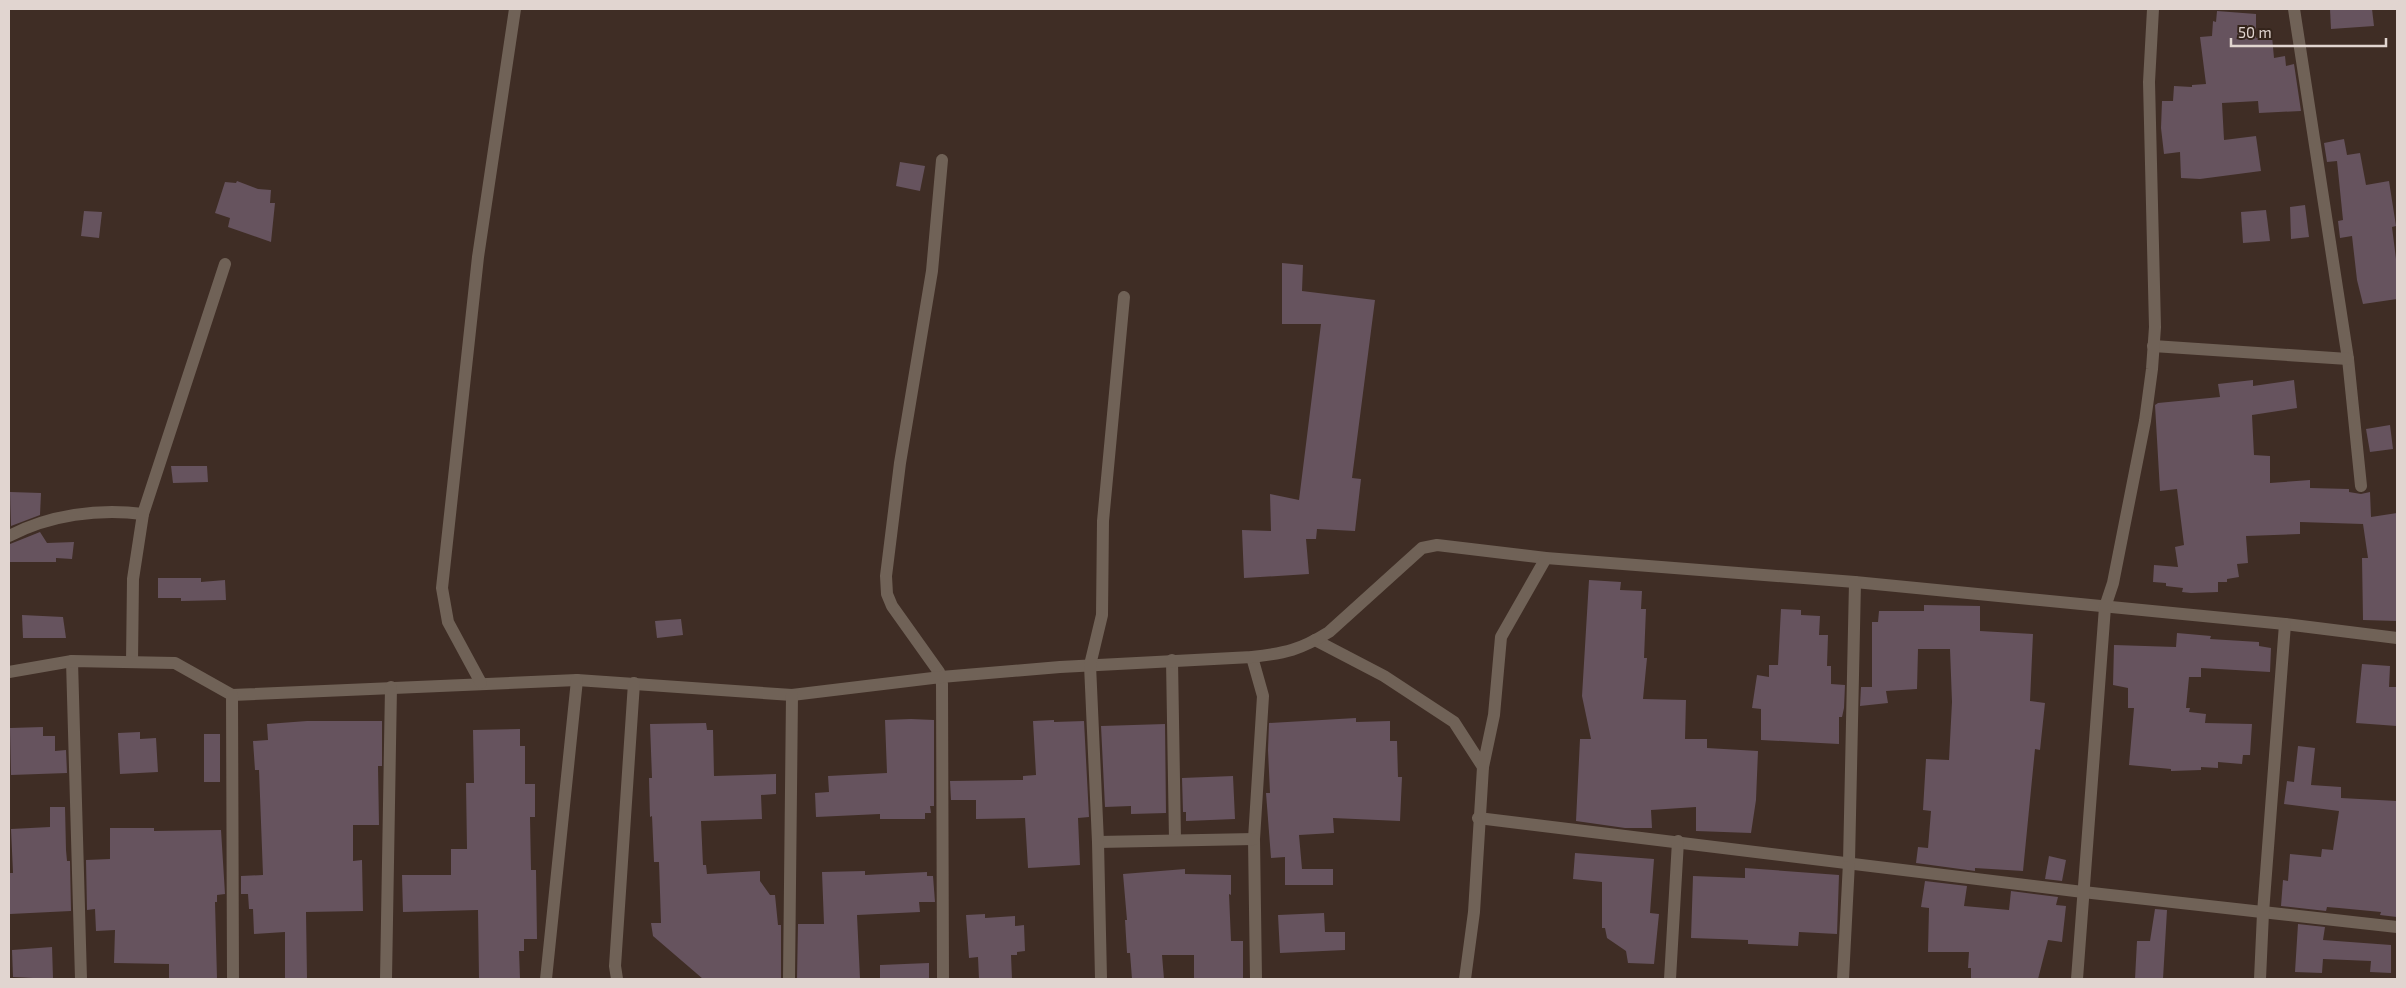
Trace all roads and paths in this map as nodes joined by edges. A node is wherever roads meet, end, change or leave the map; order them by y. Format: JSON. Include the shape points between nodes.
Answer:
{"nodes":[{"id":1,"x":515,"y":9,"type":"edge"},
{"id":2,"x":2154,"y":9,"type":"edge"},
{"id":3,"x":2294,"y":9,"type":"edge"},
{"id":4,"x":942,"y":160,"type":"dead end"},
{"id":5,"x":225,"y":264,"type":"dead end"},
{"id":6,"x":1124,"y":298,"type":"dead end"},
{"id":7,"x":2153,"y":346,"type":"junction"},
{"id":8,"x":2348,"y":359,"type":"junction"},
{"id":9,"x":2361,"y":486,"type":"dead end"},
{"id":10,"x":143,"y":514,"type":"junction"},
{"id":11,"x":9,"y":536,"type":"edge"},
{"id":12,"x":1546,"y":558,"type":"junction"},
{"id":13,"x":1855,"y":582,"type":"junction"},
{"id":14,"x":2105,"y":607,"type":"junction"},
{"id":15,"x":2285,"y":624,"type":"junction"},
{"id":16,"x":2397,"y":638,"type":"edge"},
{"id":17,"x":1315,"y":640,"type":"junction"},
{"id":18,"x":1252,"y":657,"type":"junction"},
{"id":19,"x":72,"y":660,"type":"junction"},
{"id":20,"x":1172,"y":660,"type":"junction"},
{"id":21,"x":132,"y":662,"type":"junction"},
{"id":22,"x":1090,"y":665,"type":"junction"},
{"id":23,"x":9,"y":672,"type":"edge"},
{"id":24,"x":941,"y":677,"type":"junction"},
{"id":25,"x":577,"y":680,"type":"junction"},
{"id":26,"x":481,"y":683,"type":"junction"},
{"id":27,"x":634,"y":683,"type":"junction"},
{"id":28,"x":391,"y":687,"type":"junction"},
{"id":29,"x":232,"y":695,"type":"junction"},
{"id":30,"x":792,"y":695,"type":"junction"},
{"id":31,"x":1483,"y":767,"type":"junction"},
{"id":32,"x":1478,"y":818,"type":"junction"},
{"id":33,"x":1254,"y":839,"type":"junction"},
{"id":34,"x":1175,"y":840,"type":"junction"},
{"id":35,"x":1678,"y":841,"type":"junction"},
{"id":36,"x":1098,"y":842,"type":"junction"},
{"id":37,"x":1849,"y":862,"type":"junction"},
{"id":38,"x":2083,"y":892,"type":"junction"},
{"id":39,"x":2263,"y":913,"type":"junction"},
{"id":40,"x":2397,"y":927,"type":"edge"},
{"id":41,"x":81,"y":979,"type":"edge"},
{"id":42,"x":232,"y":979,"type":"edge"},
{"id":43,"x":386,"y":979,"type":"edge"},
{"id":44,"x":546,"y":979,"type":"edge"},
{"id":45,"x":616,"y":979,"type":"edge"},
{"id":46,"x":789,"y":979,"type":"edge"},
{"id":47,"x":943,"y":979,"type":"edge"},
{"id":48,"x":1100,"y":979,"type":"edge"},
{"id":49,"x":1256,"y":979,"type":"edge"},
{"id":50,"x":1465,"y":979,"type":"edge"},
{"id":51,"x":1670,"y":979,"type":"edge"},
{"id":52,"x":1843,"y":979,"type":"edge"},
{"id":53,"x":2077,"y":979,"type":"edge"},
{"id":54,"x":2260,"y":979,"type":"edge"}],
"edges":[{"from":1,"to":26,"type":"street","via":[[478,257],[442,588],[448,622]]},
{"from":2,"to":7,"type":"street","via":[[2149,82]]},
{"from":3,"to":8,"type":"street"},
{"from":4,"to":24,"type":"street","via":[[932,271],[900,463],[886,576],[887,594],[892,606]]},
{"from":5,"to":10,"type":"street"},
{"from":6,"to":22,"type":"street","via":[[1103,521],[1102,615]]},
{"from":7,"to":8,"type":"street"},
{"from":7,"to":14,"type":"street","via":[[2145,421],[2113,583]]},
{"from":8,"to":9,"type":"street"},
{"from":10,"to":11,"type":"street","via":[[82,513]]},
{"from":10,"to":21,"type":"street","via":[[133,579]]},
{"from":12,"to":13,"type":"street"},
{"from":12,"to":17,"type":"street","via":[[1458,546],[1422,548],[1329,632]]},
{"from":12,"to":31,"type":"street","via":[[1501,637],[1494,715]]},
{"from":13,"to":14,"type":"street"},
{"from":13,"to":37,"type":"street"},
{"from":14,"to":15,"type":"street"},
{"from":14,"to":38,"type":"street"},
{"from":15,"to":16,"type":"street"},
{"from":15,"to":39,"type":"street"},
{"from":17,"to":18,"type":"street","via":[[1302,648]]},
{"from":17,"to":31,"type":"street","via":[[1384,676],[1454,722]]},
{"from":18,"to":20,"type":"street"},
{"from":18,"to":33,"type":"street","via":[[1264,696]]},
{"from":19,"to":21,"type":"street"},
{"from":19,"to":23,"type":"street"},
{"from":19,"to":41,"type":"street"},
{"from":20,"to":22,"type":"street"},
{"from":20,"to":34,"type":"street"},
{"from":21,"to":29,"type":"street","via":[[175,662]]},
{"from":22,"to":24,"type":"street"},
{"from":22,"to":36,"type":"street"},
{"from":24,"to":30,"type":"street"},
{"from":24,"to":47,"type":"street"},
{"from":25,"to":26,"type":"street"},
{"from":25,"to":27,"type":"street"},
{"from":25,"to":44,"type":"street"},
{"from":26,"to":28,"type":"street"},
{"from":27,"to":30,"type":"street"},
{"from":27,"to":45,"type":"street"},
{"from":28,"to":29,"type":"street"},
{"from":28,"to":43,"type":"street"},
{"from":29,"to":42,"type":"street"},
{"from":30,"to":46,"type":"street"},
{"from":31,"to":32,"type":"street"},
{"from":32,"to":35,"type":"street"},
{"from":32,"to":50,"type":"street","via":[[1474,912]]},
{"from":33,"to":34,"type":"street"},
{"from":33,"to":49,"type":"street"},
{"from":34,"to":36,"type":"street"},
{"from":35,"to":37,"type":"street"},
{"from":35,"to":51,"type":"street"},
{"from":36,"to":48,"type":"street"},
{"from":37,"to":38,"type":"street"},
{"from":37,"to":52,"type":"street"},
{"from":38,"to":39,"type":"street"},
{"from":38,"to":53,"type":"street"},
{"from":39,"to":40,"type":"street"},
{"from":39,"to":54,"type":"street"}]}
